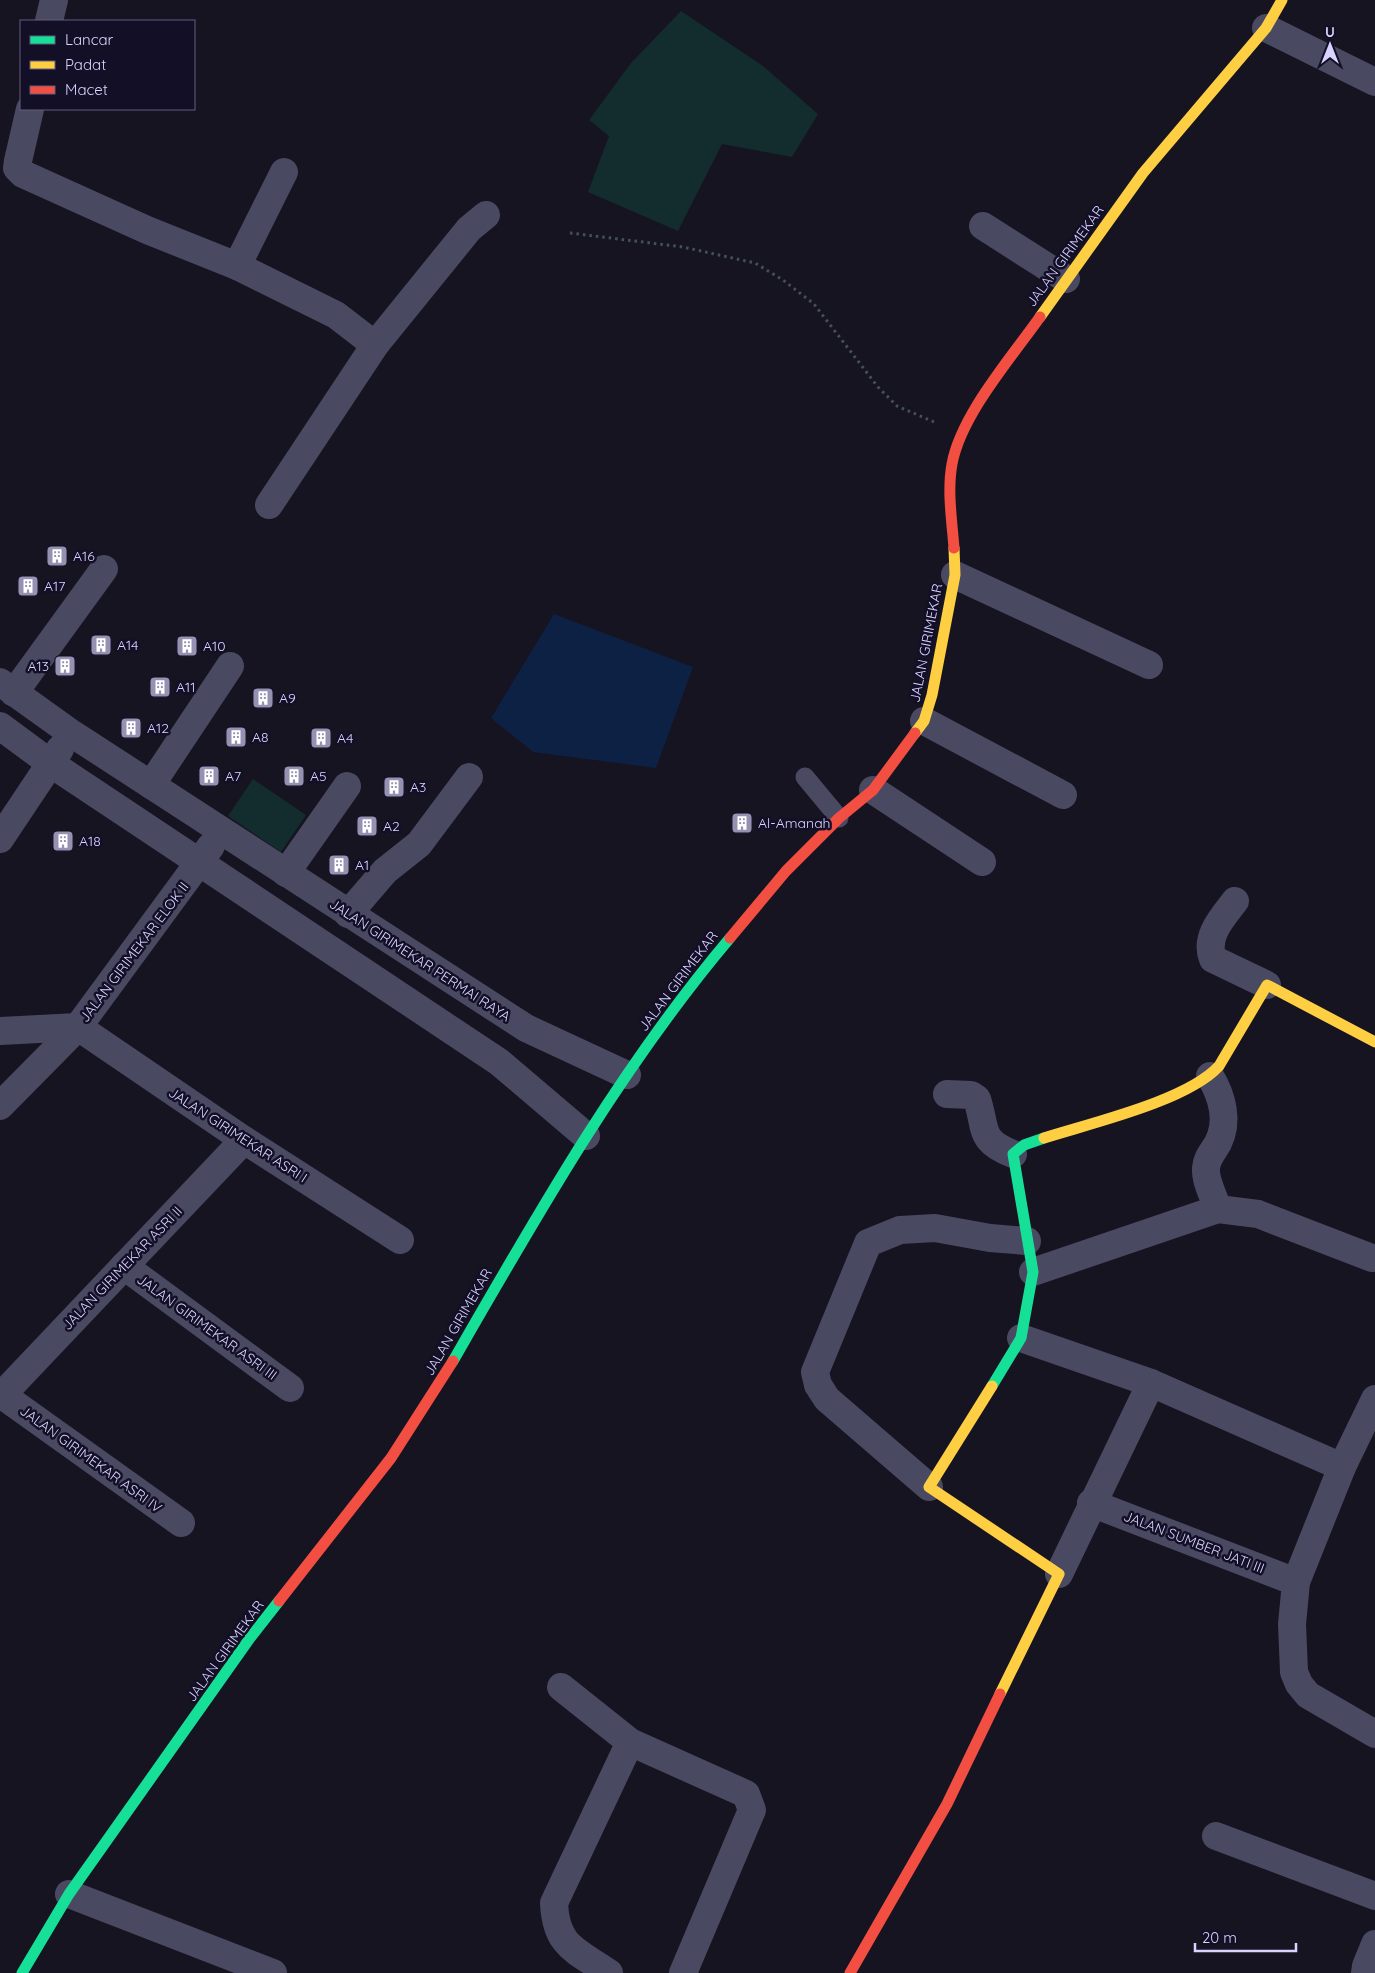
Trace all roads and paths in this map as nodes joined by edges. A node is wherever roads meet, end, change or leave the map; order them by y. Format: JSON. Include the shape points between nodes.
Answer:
{"nodes":[{"id":1,"x":54,"y":0,"type":"edge"},
{"id":2,"x":1282,"y":0,"type":"edge"},
{"id":3,"x":49,"y":20,"type":"edge"},
{"id":4,"x":1266,"y":28,"type":"junction"},
{"id":5,"x":1375,"y":82,"type":"edge"},
{"id":6,"x":30,"y":110,"type":"edge"},
{"id":7,"x":284,"y":172,"type":"dead end"},
{"id":8,"x":486,"y":214,"type":"dead end"},
{"id":9,"x":983,"y":226,"type":"dead end"},
{"id":10,"x":570,"y":232,"type":"dead end"},
{"id":11,"x":237,"y":266,"type":"junction"},
{"id":12,"x":1066,"y":279,"type":"junction"},
{"id":13,"x":375,"y":345,"type":"junction"},
{"id":14,"x":962,"y":433,"type":"junction"},
{"id":15,"x":269,"y":505,"type":"dead end"},
{"id":16,"x":104,"y":569,"type":"dead end"},
{"id":17,"x":954,"y":575,"type":"junction"},
{"id":18,"x":1149,"y":665,"type":"dead end"},
{"id":19,"x":230,"y":666,"type":"dead end"},
{"id":20,"x":7,"y":688,"type":"edge"},
{"id":21,"x":924,"y":721,"type":"junction"},
{"id":22,"x":0,"y":726,"type":"edge"},
{"id":23,"x":71,"y":733,"type":"junction"},
{"id":24,"x":50,"y":764,"type":"junction"},
{"id":25,"x":469,"y":777,"type":"dead end"},
{"id":26,"x":805,"y":777,"type":"dead end"},
{"id":27,"x":151,"y":785,"type":"junction"},
{"id":28,"x":347,"y":786,"type":"dead end"},
{"id":29,"x":873,"y":790,"type":"junction"},
{"id":30,"x":1063,"y":795,"type":"dead end"},
{"id":31,"x":839,"y":818,"type":"junction"},
{"id":32,"x":221,"y":831,"type":"junction"},
{"id":33,"x":0,"y":839,"type":"edge"},
{"id":34,"x":201,"y":862,"type":"junction"},
{"id":35,"x":982,"y":862,"type":"dead end"},
{"id":36,"x":286,"y":874,"type":"junction"},
{"id":37,"x":1235,"y":901,"type":"dead end"},
{"id":38,"x":348,"y":914,"type":"junction"},
{"id":39,"x":1267,"y":985,"type":"junction"},
{"id":40,"x":78,"y":1027,"type":"junction"},
{"id":41,"x":0,"y":1030,"type":"edge"},
{"id":42,"x":1375,"y":1042,"type":"edge"},
{"id":43,"x":627,"y":1076,"type":"junction"},
{"id":44,"x":1210,"y":1076,"type":"junction"},
{"id":45,"x":947,"y":1094,"type":"dead end"},
{"id":46,"x":0,"y":1106,"type":"edge"},
{"id":47,"x":586,"y":1136,"type":"junction"},
{"id":48,"x":244,"y":1140,"type":"junction"},
{"id":49,"x":1014,"y":1154,"type":"junction"},
{"id":50,"x":1218,"y":1209,"type":"junction"},
{"id":51,"x":400,"y":1240,"type":"dead end"},
{"id":52,"x":1027,"y":1241,"type":"junction"},
{"id":53,"x":1372,"y":1258,"type":"dead end"},
{"id":54,"x":124,"y":1266,"type":"junction"},
{"id":55,"x":1032,"y":1272,"type":"junction"},
{"id":56,"x":1021,"y":1338,"type":"junction"},
{"id":57,"x":1151,"y":1382,"type":"junction"},
{"id":58,"x":290,"y":1388,"type":"dead end"},
{"id":59,"x":1,"y":1396,"type":"edge"},
{"id":60,"x":1375,"y":1399,"type":"edge"},
{"id":61,"x":1342,"y":1467,"type":"junction"},
{"id":62,"x":929,"y":1488,"type":"junction"},
{"id":63,"x":1091,"y":1503,"type":"junction"},
{"id":64,"x":180,"y":1523,"type":"dead end"},
{"id":65,"x":1059,"y":1574,"type":"junction"},
{"id":66,"x":1296,"y":1582,"type":"junction"},
{"id":67,"x":561,"y":1687,"type":"dead end"},
{"id":68,"x":1375,"y":1734,"type":"edge"},
{"id":69,"x":630,"y":1742,"type":"junction"},
{"id":70,"x":1216,"y":1836,"type":"dead end"},
{"id":71,"x":70,"y":1894,"type":"junction"},
{"id":72,"x":1375,"y":1896,"type":"edge"},
{"id":73,"x":1375,"y":1944,"type":"edge"},
{"id":74,"x":22,"y":1973,"type":"edge"},
{"id":75,"x":273,"y":1973,"type":"edge"},
{"id":76,"x":609,"y":1973,"type":"edge"},
{"id":77,"x":683,"y":1973,"type":"edge"},
{"id":78,"x":850,"y":1973,"type":"edge"},
{"id":79,"x":1366,"y":1973,"type":"edge"}],
"edges":[{"from":1,"to":3,"type":"street"},
{"from":2,"to":4,"type":"street","name":"JALAN GIRIMEKAR"},
{"from":4,"to":5,"type":"street"},
{"from":4,"to":12,"type":"street","name":"JALAN GIRIMEKAR","via":[[1143,173]]},
{"from":6,"to":11,"type":"street","via":[[17,168],[23,174]]},
{"from":7,"to":11,"type":"street"},
{"from":8,"to":13,"type":"street","via":[[469,229]]},
{"from":9,"to":12,"type":"street"},
{"from":10,"to":14,"type":"path","via":[[682,247],[756,263],[814,304],[878,387],[897,406]]},
{"from":11,"to":13,"type":"street","via":[[336,315]]},
{"from":12,"to":14,"type":"street","name":"JALAN GIRIMEKAR","via":[[975,409]]},
{"from":13,"to":15,"type":"street"},
{"from":14,"to":17,"type":"street","name":"JALAN GIRIMEKAR","via":[[952,463],[950,483]]},
{"from":16,"to":20,"type":"street"},
{"from":17,"to":18,"type":"street"},
{"from":17,"to":21,"type":"street","name":"JALAN GIRIMEKAR","via":[[932,695]]},
{"from":19,"to":27,"type":"street"},
{"from":20,"to":23,"type":"street","name":"JALAN GIRIMEKAR PERMAI RAYA"},
{"from":21,"to":29,"type":"street","name":"JALAN GIRIMEKAR"},
{"from":21,"to":30,"type":"street"},
{"from":22,"to":24,"type":"street"},
{"from":23,"to":24,"type":"street"},
{"from":23,"to":27,"type":"street","name":"JALAN GIRIMEKAR PERMAI RAYA"},
{"from":24,"to":33,"type":"street"},
{"from":24,"to":34,"type":"street"},
{"from":25,"to":38,"type":"street","via":[[419,844],[385,871]]},
{"from":26,"to":31,"type":"lane"},
{"from":27,"to":32,"type":"street","name":"JALAN GIRIMEKAR PERMAI RAYA"},
{"from":28,"to":36,"type":"street"},
{"from":29,"to":31,"type":"street","name":"JALAN GIRIMEKAR"},
{"from":29,"to":35,"type":"street"},
{"from":31,"to":43,"type":"street","name":"JALAN GIRIMEKAR","via":[[786,871],[696,977]]},
{"from":32,"to":34,"type":"street"},
{"from":32,"to":36,"type":"street","name":"JALAN GIRIMEKAR PERMAI RAYA"},
{"from":34,"to":40,"type":"street","name":"JALAN GIRIMEKAR ELOK II"},
{"from":34,"to":47,"type":"street","via":[[499,1062]]},
{"from":36,"to":38,"type":"street","name":"JALAN GIRIMEKAR PERMAI RAYA"},
{"from":37,"to":39,"type":"street","via":[[1215,929],[1209,948],[1213,959]]},
{"from":38,"to":43,"type":"street","name":"JALAN GIRIMEKAR PERMAI RAYA","via":[[526,1028]]},
{"from":39,"to":42,"type":"street"},
{"from":39,"to":44,"type":"street"},
{"from":40,"to":41,"type":"street","name":"JALAN GIRIMEKAR ELOK II"},
{"from":40,"to":46,"type":"street"},
{"from":40,"to":48,"type":"street","name":"JALAN GIRIMEKAR ASRI I"},
{"from":43,"to":47,"type":"street","name":"JALAN GIRIMEKAR"},
{"from":44,"to":49,"type":"street","via":[[1172,1097],[1024,1144]]},
{"from":44,"to":50,"type":"street","via":[[1219,1091],[1223,1111],[1222,1130],[1206,1170]]},
{"from":45,"to":49,"type":"street","via":[[977,1098],[986,1136],[991,1143]]},
{"from":47,"to":71,"type":"street","name":"JALAN GIRIMEKAR","via":[[445,1376],[391,1458],[250,1638]]},
{"from":48,"to":51,"type":"street","name":"JALAN GIRIMEKAR ASRI I"},
{"from":48,"to":54,"type":"street","name":"JALAN GIRIMEKAR ASRI II"},
{"from":49,"to":52,"type":"street"},
{"from":50,"to":53,"type":"street","via":[[1258,1214]]},
{"from":50,"to":55,"type":"street"},
{"from":52,"to":55,"type":"street"},
{"from":52,"to":62,"type":"street","via":[[936,1228],[900,1230],[868,1243],[815,1372],[818,1385],[827,1399]]},
{"from":54,"to":58,"type":"street","name":"JALAN GIRIMEKAR ASRI III"},
{"from":54,"to":59,"type":"street","name":"JALAN GIRIMEKAR ASRI II"},
{"from":55,"to":56,"type":"street"},
{"from":56,"to":57,"type":"street"},
{"from":56,"to":62,"type":"street"},
{"from":57,"to":61,"type":"street"},
{"from":57,"to":63,"type":"street"},
{"from":59,"to":64,"type":"street","name":"JALAN GIRIMEKAR ASRI IV"},
{"from":60,"to":61,"type":"street"},
{"from":61,"to":66,"type":"street"},
{"from":62,"to":65,"type":"street"},
{"from":63,"to":65,"type":"street"},
{"from":63,"to":66,"type":"street","name":"JALAN SUMBER JATI III"},
{"from":65,"to":78,"type":"street","via":[[947,1804]]},
{"from":66,"to":68,"type":"street","via":[[1292,1624],[1294,1672],[1299,1684],[1308,1694]]},
{"from":67,"to":69,"type":"street"},
{"from":69,"to":76,"type":"street","via":[[554,1903],[555,1921],[562,1940]]},
{"from":69,"to":77,"type":"street","via":[[746,1794],[752,1810]]},
{"from":70,"to":72,"type":"street"},
{"from":71,"to":74,"type":"street","name":"JALAN GIRIMEKAR"},
{"from":71,"to":75,"type":"street"},
{"from":73,"to":79,"type":"street"}]}
